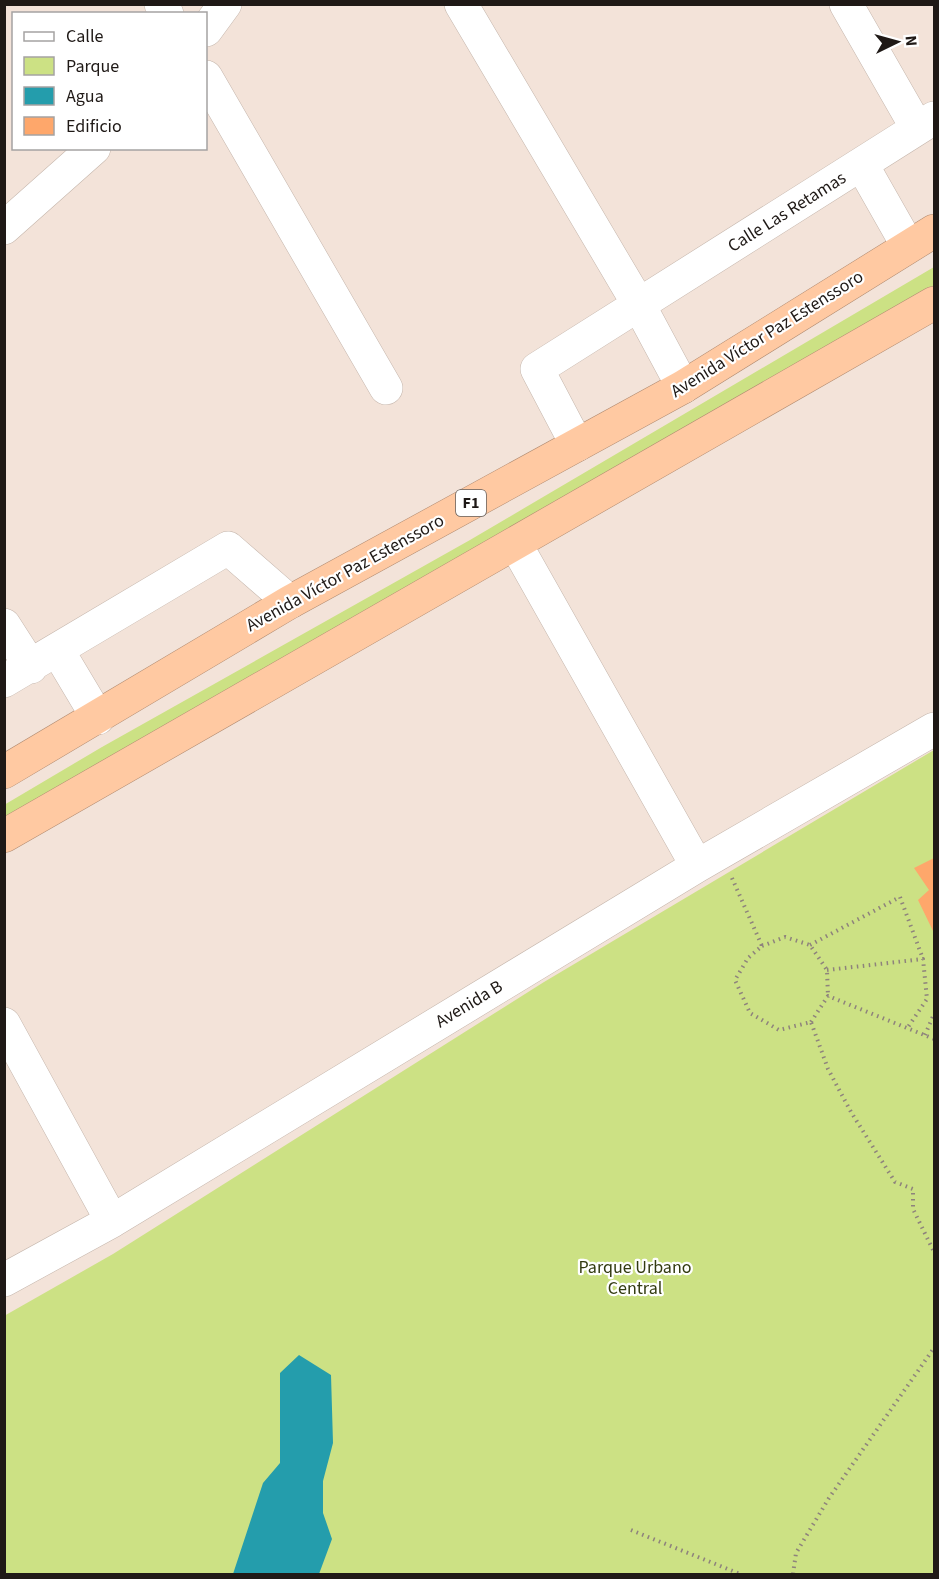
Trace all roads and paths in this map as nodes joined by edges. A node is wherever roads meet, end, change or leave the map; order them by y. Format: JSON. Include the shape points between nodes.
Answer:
{"nodes":[{"id":1,"x":225,"y":4,"type":"edge"},
{"id":2,"x":461,"y":4,"type":"edge"},
{"id":3,"x":846,"y":4,"type":"edge"},
{"id":4,"x":207,"y":29,"type":"edge"},
{"id":5,"x":207,"y":79,"type":"edge"},
{"id":6,"x":926,"y":123,"type":"edge"},
{"id":7,"x":92,"y":150,"type":"edge"},
{"id":8,"x":862,"y":165,"type":"junction"},
{"id":9,"x":7,"y":222,"type":"edge"},
{"id":10,"x":921,"y":239,"type":"edge"},
{"id":11,"x":934,"y":303,"type":"edge"},
{"id":12,"x":639,"y":305,"type":"junction"},
{"id":13,"x":684,"y":387,"type":"junction"},
{"id":14,"x":386,"y":388,"type":"dead end"},
{"id":15,"x":578,"y":445,"type":"junction"},
{"id":16,"x":516,"y":545,"type":"junction"},
{"id":17,"x":290,"y":602,"type":"junction"},
{"id":18,"x":4,"y":625,"type":"edge"},
{"id":19,"x":31,"y":666,"type":"edge"},
{"id":20,"x":98,"y":718,"type":"junction"},
{"id":21,"x":934,"y":729,"type":"edge"},
{"id":22,"x":4,"y":772,"type":"edge"},
{"id":23,"x":4,"y":836,"type":"edge"},
{"id":24,"x":697,"y":866,"type":"junction"},
{"id":25,"x":729,"y":871,"type":"dead end"},
{"id":26,"x":810,"y":945,"type":"junction"},
{"id":27,"x":762,"y":946,"type":"junction"},
{"id":28,"x":923,"y":959,"type":"junction"},
{"id":29,"x":827,"y":970,"type":"junction"},
{"id":30,"x":828,"y":996,"type":"junction"},
{"id":31,"x":934,"y":1014,"type":"edge"},
{"id":32,"x":811,"y":1022,"type":"junction"},
{"id":33,"x":4,"y":1024,"type":"edge"},
{"id":34,"x":908,"y":1027,"type":"junction"},
{"id":35,"x":925,"y":1035,"type":"junction"},
{"id":36,"x":934,"y":1039,"type":"edge"},
{"id":37,"x":112,"y":1221,"type":"junction"},
{"id":38,"x":934,"y":1252,"type":"edge"},
{"id":39,"x":4,"y":1280,"type":"edge"},
{"id":40,"x":934,"y":1348,"type":"edge"},
{"id":41,"x":631,"y":1530,"type":"dead end"},
{"id":42,"x":740,"y":1575,"type":"edge"},
{"id":43,"x":793,"y":1575,"type":"edge"}],
"edges":[{"from":1,"to":4,"type":"street"},
{"from":2,"to":12,"type":"street"},
{"from":3,"to":6,"type":"street"},
{"from":5,"to":14,"type":"street"},
{"from":6,"to":8,"type":"street","name":"Calle Las Retamas"},
{"from":7,"to":9,"type":"street"},
{"from":8,"to":10,"type":"street"},
{"from":8,"to":12,"type":"street","name":"Calle Las Retamas"},
{"from":10,"to":13,"type":"highway","name":"Avenida Víctor Paz Estenssoro","number":"F1"},
{"from":11,"to":16,"type":"highway"},
{"from":12,"to":13,"type":"street"},
{"from":12,"to":15,"type":"street","name":"Calle Las Retamas","via":[[537,369]]},
{"from":13,"to":15,"type":"highway","name":"Avenida Víctor Paz Estenssoro","number":"F1"},
{"from":15,"to":17,"type":"highway","name":"Avenida Víctor Paz Estenssoro","number":"F1"},
{"from":16,"to":23,"type":"highway"},
{"from":16,"to":24,"type":"street"},
{"from":17,"to":19,"type":"street","via":[[228,548]]},
{"from":17,"to":20,"type":"highway","name":"Avenida Víctor Paz Estenssoro","number":"F1"},
{"from":18,"to":19,"type":"street"},
{"from":19,"to":20,"type":"street"},
{"from":20,"to":22,"type":"highway","name":"Avenida Víctor Paz Estenssoro","number":"F1"},
{"from":21,"to":24,"type":"street","name":"Avenida B"},
{"from":24,"to":37,"type":"street","name":"Avenida B"},
{"from":25,"to":27,"type":"path"},
{"from":26,"to":27,"type":"path","via":[[785,937]]},
{"from":26,"to":28,"type":"path","via":[[900,897]]},
{"from":26,"to":29,"type":"path"},
{"from":27,"to":32,"type":"path","via":[[748,958],[735,980],[750,1013],[779,1030]]},
{"from":28,"to":29,"type":"path"},
{"from":28,"to":34,"type":"path","via":[[927,999]]},
{"from":29,"to":30,"type":"path"},
{"from":30,"to":32,"type":"path"},
{"from":30,"to":34,"type":"path"},
{"from":31,"to":35,"type":"path"},
{"from":32,"to":38,"type":"path","via":[[828,1069],[864,1132],[895,1182],[913,1189],[913,1209]]},
{"from":33,"to":37,"type":"street"},
{"from":34,"to":35,"type":"path"},
{"from":35,"to":36,"type":"path"},
{"from":37,"to":39,"type":"street","name":"Avenida B"},
{"from":40,"to":43,"type":"path","via":[[829,1498],[796,1554]]},
{"from":41,"to":42,"type":"path"}]}
